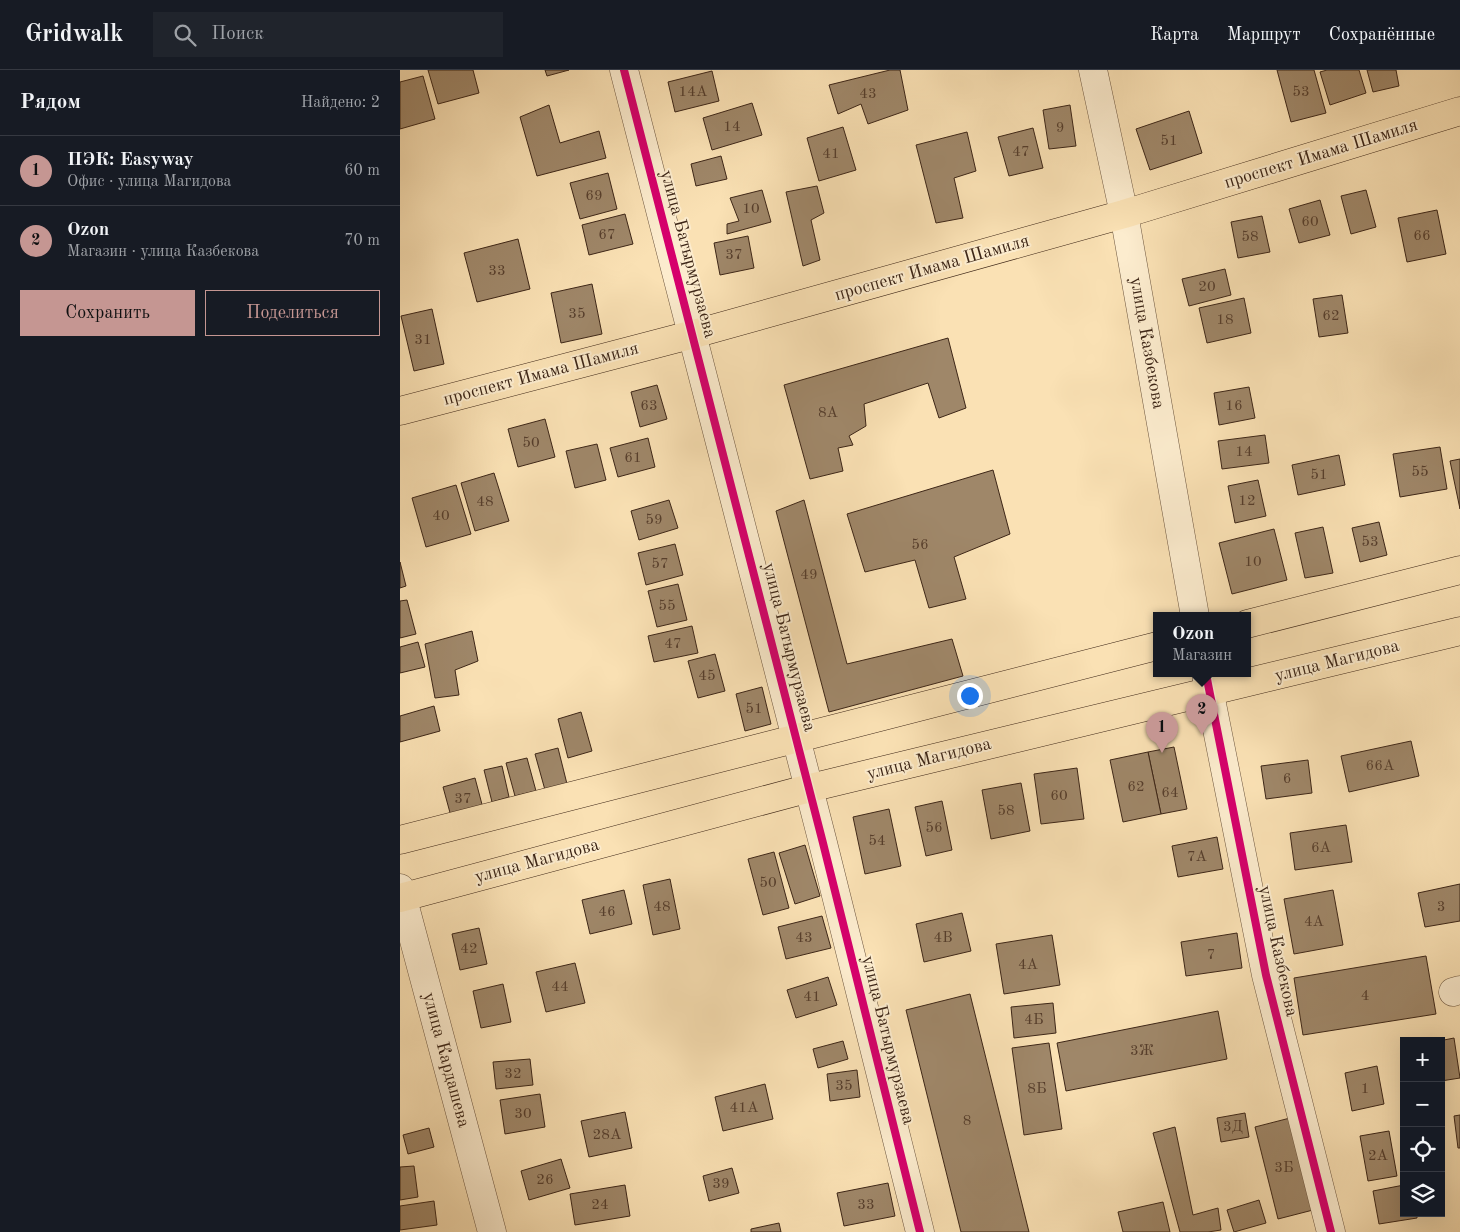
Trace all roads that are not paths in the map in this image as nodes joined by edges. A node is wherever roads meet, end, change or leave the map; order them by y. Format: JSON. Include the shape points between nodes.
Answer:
{"nodes":[{"id":1,"x":624,"y":70,"type":"edge"},
{"id":2,"x":1094,"y":70,"type":"edge"},
{"id":3,"x":1460,"y":111,"type":"edge"},
{"id":4,"x":1124,"y":214,"type":"junction"},
{"id":5,"x":694,"y":334,"type":"junction"},
{"id":6,"x":400,"y":411,"type":"edge"},
{"id":7,"x":1460,"y":570,"type":"edge"},
{"id":8,"x":1194,"y":612,"type":"edge"},
{"id":9,"x":1251,"y":623,"type":"edge"},
{"id":10,"x":1460,"y":631,"type":"edge"},
{"id":11,"x":1153,"y":647,"type":"edge"},
{"id":12,"x":1251,"y":674,"type":"edge"},
{"id":13,"x":1237,"y":677,"type":"edge"},
{"id":14,"x":1208,"y":683,"type":"edge"},
{"id":15,"x":797,"y":738,"type":"junction"},
{"id":16,"x":810,"y":788,"type":"junction"},
{"id":17,"x":400,"y":840,"type":"edge"},
{"id":18,"x":401,"y":894,"type":"edge"},
{"id":19,"x":492,"y":1232,"type":"edge"},
{"id":20,"x":920,"y":1232,"type":"edge"},
{"id":21,"x":1331,"y":1232,"type":"edge"}],
"edges":[{"from":1,"to":5,"type":"street","name":"улица Батырмурзаева"},
{"from":2,"to":4,"type":"street","name":"улица Казбекова"},
{"from":3,"to":4,"type":"main road","name":"проспект Имама Шамиля"},
{"from":4,"to":5,"type":"main road","name":"проспект Имама Шамиля"},
{"from":4,"to":8,"type":"street","name":"улица Казбекова"},
{"from":5,"to":6,"type":"main road","name":"проспект Имама Шамиля"},
{"from":5,"to":15,"type":"street","name":"улица Батырмурзаева"},
{"from":7,"to":9,"type":"main road"},
{"from":10,"to":12,"type":"main road","name":"улица Магидова"},
{"from":11,"to":15,"type":"main road"},
{"from":13,"to":14,"type":"main road","name":"улица Магидова"},
{"from":14,"to":16,"type":"main road","name":"улица Магидова"},
{"from":14,"to":21,"type":"street","name":"улица Казбекова","via":[[1266,975]]},
{"from":15,"to":16,"type":"street","name":"улица Батырмурзаева"},
{"from":15,"to":17,"type":"main road"},
{"from":16,"to":18,"type":"main road","name":"улица Магидова"},
{"from":16,"to":20,"type":"street","name":"улица Батырмурзаева"},
{"from":18,"to":19,"type":"street","name":"улица Кардашева"}]}
